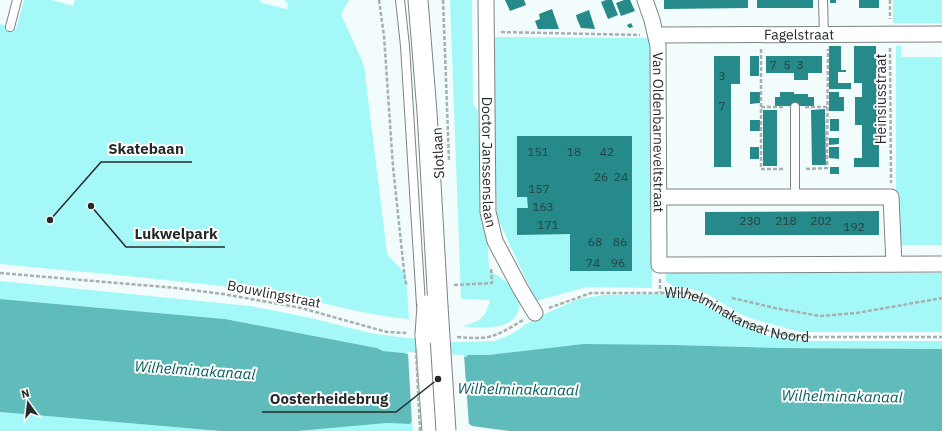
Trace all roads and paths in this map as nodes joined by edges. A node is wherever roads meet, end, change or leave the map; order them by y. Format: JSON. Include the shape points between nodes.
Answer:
{"nodes":[{"id":1,"x":17,"y":0,"type":"edge"},
{"id":2,"x":379,"y":0,"type":"edge"},
{"id":3,"x":400,"y":0,"type":"edge"},
{"id":4,"x":407,"y":0,"type":"edge"},
{"id":5,"x":418,"y":0,"type":"edge"},
{"id":6,"x":444,"y":0,"type":"edge"},
{"id":7,"x":486,"y":0,"type":"edge"},
{"id":8,"x":645,"y":0,"type":"edge"},
{"id":9,"x":823,"y":0,"type":"edge"},
{"id":10,"x":890,"y":0,"type":"edge"},
{"id":11,"x":10,"y":26,"type":"dead end"},
{"id":12,"x":486,"y":32,"type":"junction"},
{"id":13,"x":890,"y":34,"type":"junction"},
{"id":14,"x":942,"y":34,"type":"edge"},
{"id":15,"x":656,"y":35,"type":"junction"},
{"id":16,"x":824,"y":35,"type":"junction"},
{"id":17,"x":795,"y":107,"type":"dead end"},
{"id":18,"x":449,"y":167,"type":"dead end"},
{"id":19,"x":659,"y":197,"type":"junction"},
{"id":20,"x":795,"y":197,"type":"junction"},
{"id":21,"x":891,"y":197,"type":"junction"},
{"id":22,"x":440,"y":198,"type":"dead end"},
{"id":23,"x":894,"y":264,"type":"junction"},
{"id":24,"x":942,"y":264,"type":"edge"},
{"id":25,"x":659,"y":265,"type":"joint"},
{"id":26,"x":0,"y":273,"type":"edge"},
{"id":27,"x":453,"y":277,"type":"dead end"},
{"id":28,"x":492,"y":283,"type":"dead end"},
{"id":29,"x":409,"y":292,"type":"dead end"},
{"id":30,"x":732,"y":298,"type":"dead end"},
{"id":31,"x":942,"y":298,"type":"edge"},
{"id":32,"x":433,"y":306,"type":"junction"},
{"id":33,"x":536,"y":313,"type":"junction"},
{"id":34,"x":410,"y":334,"type":"dead end"},
{"id":35,"x":454,"y":337,"type":"dead end"},
{"id":36,"x":942,"y":337,"type":"edge"},
{"id":37,"x":415,"y":344,"type":"dead end"},
{"id":38,"x":420,"y":431,"type":"edge"},
{"id":39,"x":432,"y":431,"type":"edge"},
{"id":40,"x":446,"y":431,"type":"edge"}],
"edges":[{"from":1,"to":11,"type":"lane"},
{"from":2,"to":29,"type":"path","via":[[393,167],[405,280]]},
{"from":3,"to":32,"type":"lane","name":"Slotlaan"},
{"from":4,"to":32,"type":"street","name":"Slotlaan"},
{"from":5,"to":32,"type":"street","name":"Slotlaan","via":[[427,112]]},
{"from":6,"to":18,"type":"path","name":"Slotlaan"},
{"from":7,"to":12,"type":"street","name":"Doctor Janssenslaan"},
{"from":8,"to":15,"type":"street","name":"Van Oldenbarneveltstraat"},
{"from":9,"to":16,"type":"lane"},
{"from":10,"to":13,"type":"path","name":"Heinsiusstraat"},
{"from":12,"to":15,"type":"path"},
{"from":12,"to":33,"type":"street","name":"Doctor Janssenslaan","via":[[488,212],[495,241]]},
{"from":13,"to":14,"type":"street","name":"Fagelstraat"},
{"from":13,"to":16,"type":"street","name":"Fagelstraat"},
{"from":13,"to":21,"type":"path","name":"Heinsiusstraat"},
{"from":15,"to":16,"type":"street","name":"Fagelstraat"},
{"from":15,"to":19,"type":"street","name":"Van Oldenbarneveltstraat"},
{"from":17,"to":20,"type":"lane"},
{"from":19,"to":20,"type":"street"},
{"from":19,"to":25,"type":"street","name":"Van Oldenbarneveltstraat"},
{"from":20,"to":21,"type":"street"},
{"from":21,"to":23,"type":"street"},
{"from":22,"to":32,"type":"lane","name":"Slotlaan"},
{"from":23,"to":24,"type":"street","name":"Wilhelminakanaal Noord"},
{"from":23,"to":25,"type":"street","name":"Wilhelminakanaal Noord"},
{"from":26,"to":34,"type":"path","name":"Bouwlingstraat","via":[[223,294],[301,308],[387,332]]},
{"from":27,"to":28,"type":"path","via":[[454,285]]},
{"from":30,"to":31,"type":"path","via":[[820,316],[857,313]]},
{"from":32,"to":39,"type":"street","bridge":true,"via":[[425,335]]},
{"from":32,"to":40,"type":"street","bridge":true},
{"from":33,"to":35,"type":"path","via":[[489,338]]},
{"from":33,"to":36,"type":"path","name":"Wilhelminakanaal Noord","via":[[591,293],[686,293],[704,299],[743,322],[775,333],[802,336]]},
{"from":37,"to":38,"type":"path","bridge":true}]}
